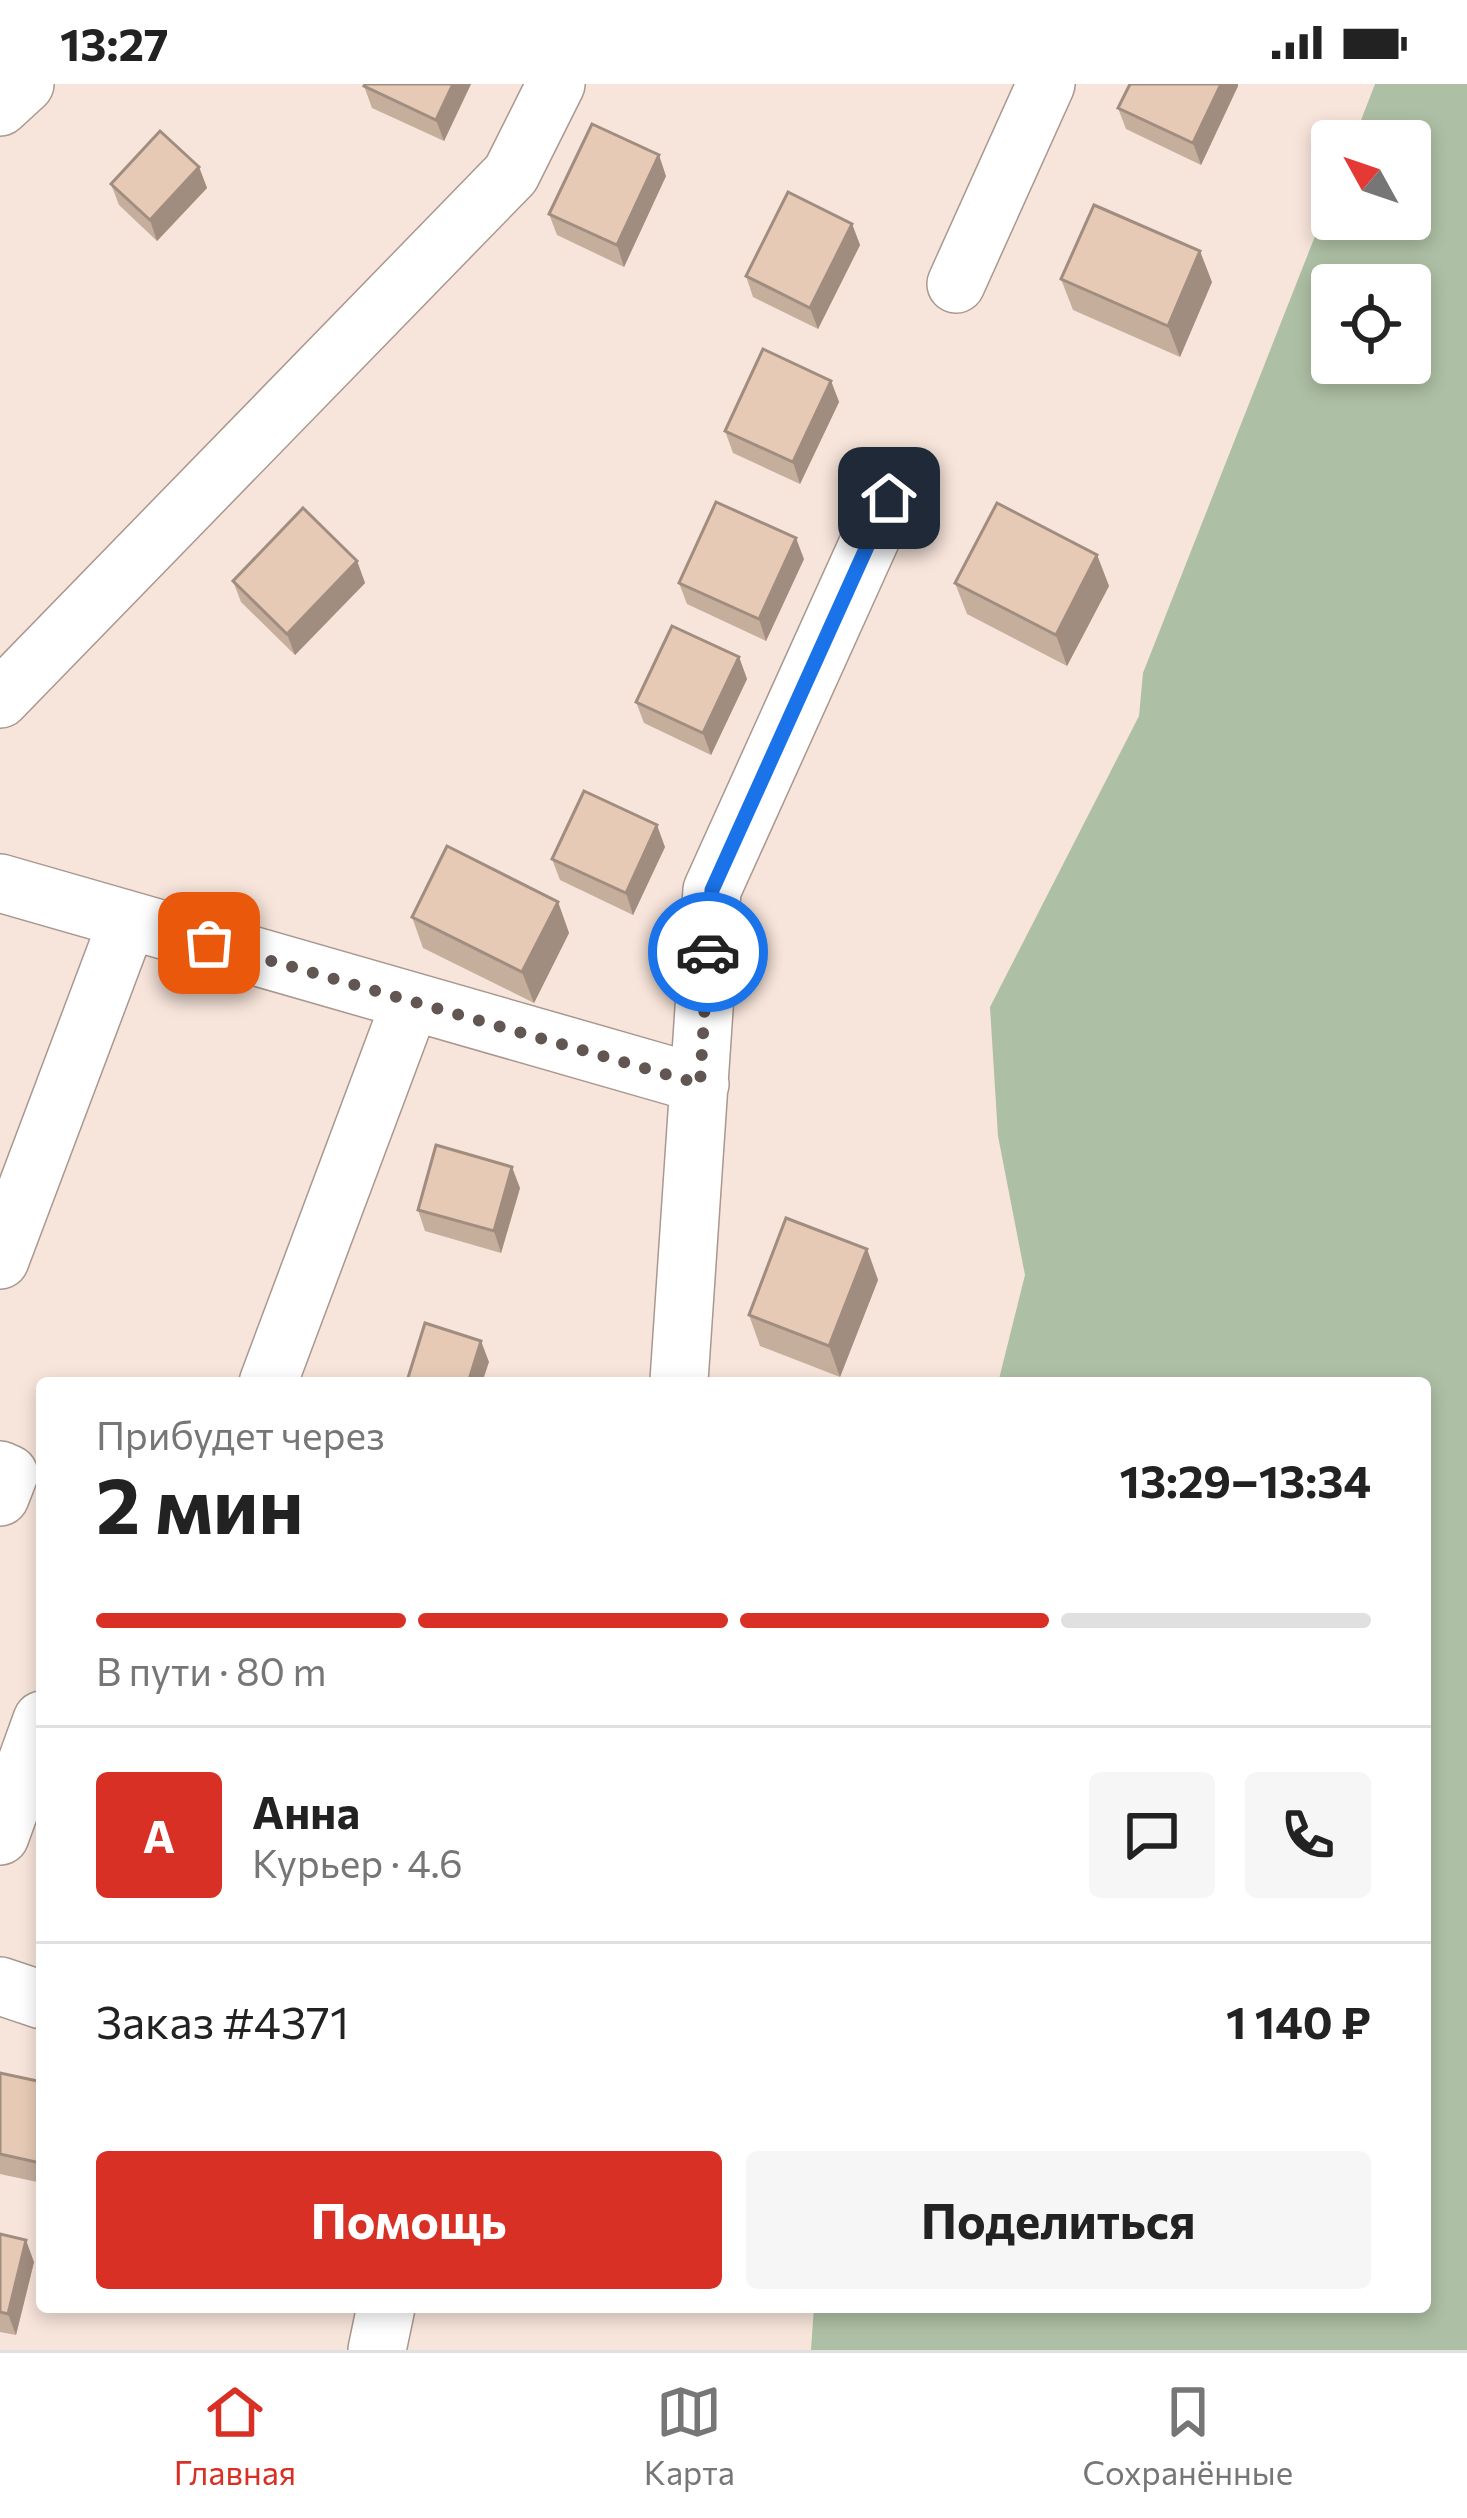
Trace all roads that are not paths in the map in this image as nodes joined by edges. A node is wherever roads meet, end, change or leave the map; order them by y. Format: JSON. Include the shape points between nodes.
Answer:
{"nodes":[{"id":1,"x":25,"y":84,"type":"edge"},
{"id":2,"x":556,"y":84,"type":"edge"},
{"id":3,"x":1046,"y":84,"type":"edge"},
{"id":4,"x":0,"y":107,"type":"edge"},
{"id":5,"x":956,"y":284,"type":"dead end"},
{"id":6,"x":889,"y":498,"type":"dead end"},
{"id":7,"x":0,"y":699,"type":"edge"},
{"id":8,"x":0,"y":883,"type":"edge"},
{"id":9,"x":128,"y":920,"type":"junction"},
{"id":10,"x":411,"y":1001,"type":"junction"},
{"id":11,"x":700,"y":1084,"type":"junction"},
{"id":12,"x":0,"y":1260,"type":"edge"},
{"id":13,"x":270,"y":1377,"type":"edge"},
{"id":14,"x":679,"y":1377,"type":"edge"},
{"id":15,"x":0,"y":1470,"type":"edge"},
{"id":16,"x":0,"y":1497,"type":"edge"},
{"id":17,"x":36,"y":1737,"type":"edge"},
{"id":18,"x":0,"y":1836,"type":"edge"},
{"id":19,"x":0,"y":1986,"type":"edge"},
{"id":20,"x":36,"y":1998,"type":"edge"},
{"id":21,"x":385,"y":2313,"type":"edge"},
{"id":22,"x":377,"y":2350,"type":"edge"}],
"edges":[{"from":1,"to":4,"type":"street"},
{"from":2,"to":7,"type":"street","via":[[512,174]]},
{"from":3,"to":5,"type":"street"},
{"from":6,"to":11,"type":"street","via":[[712,890]]},
{"from":8,"to":9,"type":"street"},
{"from":9,"to":10,"type":"street"},
{"from":9,"to":12,"type":"street"},
{"from":10,"to":11,"type":"street"},
{"from":10,"to":13,"type":"street"},
{"from":11,"to":14,"type":"street"},
{"from":15,"to":16,"type":"street","via":[[9,1474]]},
{"from":17,"to":18,"type":"street"},
{"from":19,"to":20,"type":"street"},
{"from":21,"to":22,"type":"street"}]}
